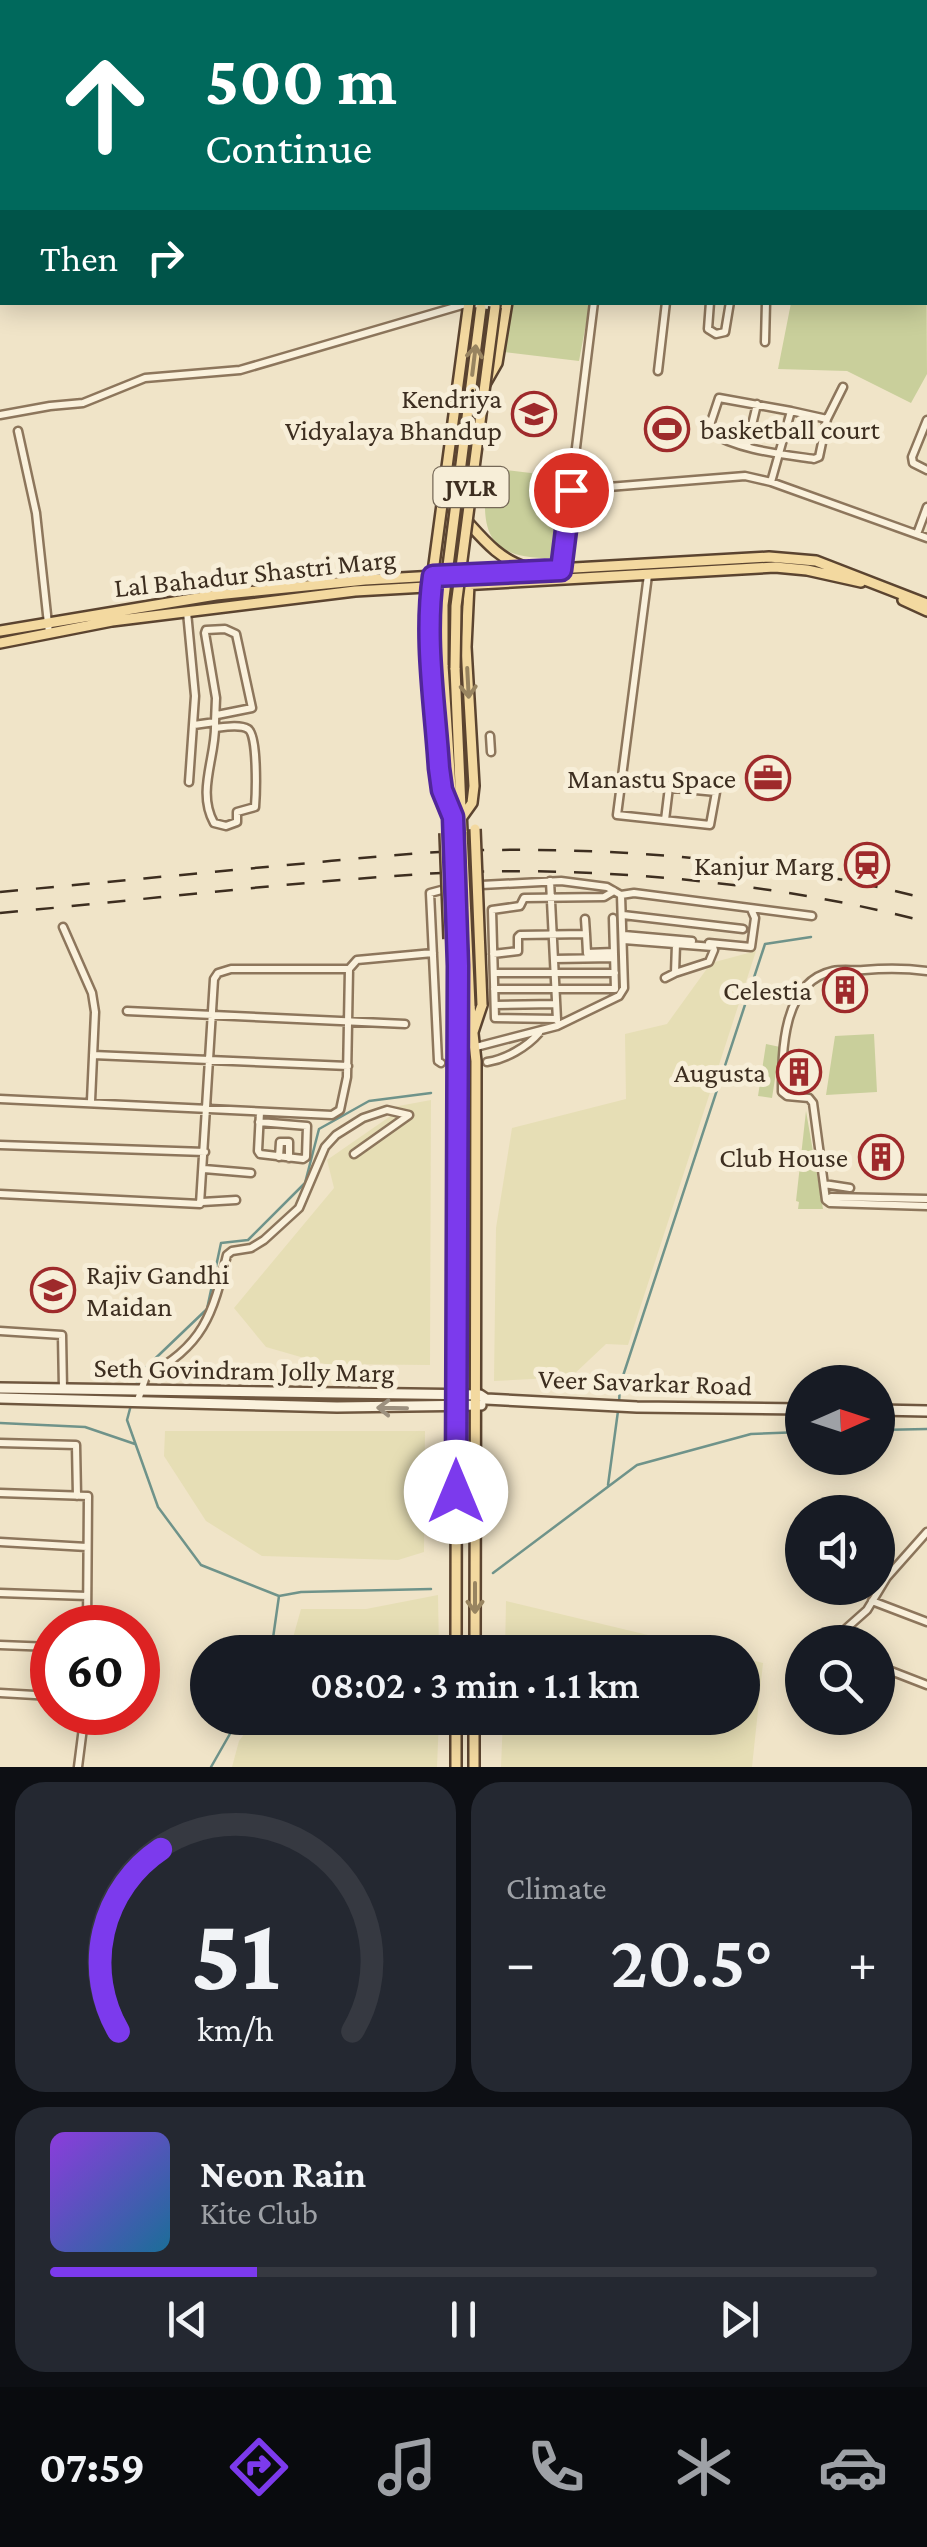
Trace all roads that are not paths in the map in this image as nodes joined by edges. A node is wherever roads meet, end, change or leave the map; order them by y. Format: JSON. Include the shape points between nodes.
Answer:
{"nodes":[{"id":1,"x":462,"y":305,"type":"edge"},
{"id":2,"x":469,"y":305,"type":"edge"},
{"id":3,"x":482,"y":305,"type":"edge"},
{"id":4,"x":496,"y":305,"type":"edge"},
{"id":5,"x":507,"y":305,"type":"edge"},
{"id":6,"x":594,"y":305,"type":"edge"},
{"id":7,"x":666,"y":305,"type":"edge"},
{"id":8,"x":710,"y":305,"type":"edge"},
{"id":9,"x":730,"y":305,"type":"edge"},
{"id":10,"x":766,"y":305,"type":"edge"},
{"id":11,"x":765,"y":342,"type":"dead end"},
{"id":12,"x":658,"y":372,"type":"dead end"},
{"id":13,"x":842,"y":387,"type":"dead end"},
{"id":14,"x":757,"y":404,"type":"junction"},
{"id":15,"x":791,"y":411,"type":"junction"},
{"id":16,"x":0,"y":416,"type":"edge"},
{"id":17,"x":827,"y":419,"type":"junction"},
{"id":18,"x":927,"y":420,"type":"edge"},
{"id":19,"x":18,"y":432,"type":"dead end"},
{"id":20,"x":747,"y":446,"type":"junction"},
{"id":21,"x":780,"y":454,"type":"junction"},
{"id":22,"x":927,"y":470,"type":"edge"},
{"id":23,"x":772,"y":482,"type":"junction"},
{"id":24,"x":571,"y":490,"type":"junction"},
{"id":25,"x":927,"y":507,"type":"edge"},
{"id":26,"x":462,"y":515,"type":"junction"},
{"id":27,"x":917,"y":534,"type":"junction"},
{"id":28,"x":927,"y":538,"type":"edge"},
{"id":29,"x":539,"y":570,"type":"junction"},
{"id":30,"x":561,"y":570,"type":"junction"},
{"id":31,"x":465,"y":574,"type":"junction"},
{"id":32,"x":648,"y":575,"type":"junction"},
{"id":33,"x":432,"y":582,"type":"junction"},
{"id":34,"x":354,"y":586,"type":"junction"},
{"id":35,"x":470,"y":586,"type":"junction"},
{"id":36,"x":927,"y":604,"type":"edge"},
{"id":37,"x":187,"y":611,"type":"junction"},
{"id":38,"x":927,"y":612,"type":"edge"},
{"id":39,"x":48,"y":628,"type":"junction"},
{"id":40,"x":0,"y":631,"type":"edge"},
{"id":41,"x":0,"y":643,"type":"edge"},
{"id":42,"x":216,"y":721,"type":"junction"},
{"id":43,"x":194,"y":725,"type":"junction"},
{"id":44,"x":490,"y":736,"type":"dead end"},
{"id":45,"x":492,"y":752,"type":"dead end"},
{"id":46,"x":189,"y":782,"type":"dead end"},
{"id":47,"x":622,"y":783,"type":"junction"},
{"id":48,"x":669,"y":787,"type":"junction"},
{"id":49,"x":457,"y":817,"type":"junction"},
{"id":50,"x":665,"y":820,"type":"junction"},
{"id":51,"x":453,"y":832,"type":"junction"},
{"id":52,"x":550,"y":881,"type":"junction"},
{"id":53,"x":618,"y":893,"type":"junction"},
{"id":54,"x":550,"y":897,"type":"junction"},
{"id":55,"x":751,"y":908,"type":"junction"},
{"id":56,"x":623,"y":916,"type":"junction"},
{"id":57,"x":812,"y":916,"type":"dead end"},
{"id":58,"x":613,"y":918,"type":"dead end"},
{"id":59,"x":585,"y":920,"type":"dead end"},
{"id":60,"x":63,"y":927,"type":"dead end"},
{"id":61,"x":743,"y":928,"type":"dead end"},
{"id":62,"x":552,"y":934,"type":"junction"},
{"id":63,"x":586,"y":934,"type":"junction"},
{"id":64,"x":624,"y":938,"type":"junction"},
{"id":65,"x":676,"y":944,"type":"junction"},
{"id":66,"x":433,"y":953,"type":"junction"},
{"id":67,"x":493,"y":954,"type":"junction"},
{"id":68,"x":614,"y":955,"type":"junction"},
{"id":69,"x":587,"y":956,"type":"junction"},
{"id":70,"x":554,"y":959,"type":"junction"},
{"id":71,"x":349,"y":969,"type":"junction"},
{"id":72,"x":927,"y":971,"type":"edge"},
{"id":73,"x":494,"y":973,"type":"junction"},
{"id":74,"x":555,"y":973,"type":"junction"},
{"id":75,"x":615,"y":973,"type":"junction"},
{"id":76,"x":675,"y":974,"type":"junction"},
{"id":77,"x":665,"y":978,"type":"dead end"},
{"id":78,"x":556,"y":988,"type":"junction"},
{"id":79,"x":494,"y":989,"type":"junction"},
{"id":80,"x":556,"y":1004,"type":"junction"},
{"id":81,"x":494,"y":1005,"type":"junction"},
{"id":82,"x":127,"y":1011,"type":"dead end"},
{"id":83,"x":212,"y":1017,"type":"junction"},
{"id":84,"x":350,"y":1022,"type":"junction"},
{"id":85,"x":557,"y":1022,"type":"junction"},
{"id":86,"x":405,"y":1024,"type":"dead end"},
{"id":87,"x":540,"y":1032,"type":"junction"},
{"id":88,"x":472,"y":1035,"type":"junction"},
{"id":89,"x":476,"y":1047,"type":"junction"},
{"id":90,"x":93,"y":1055,"type":"junction"},
{"id":91,"x":211,"y":1060,"type":"junction"},
{"id":92,"x":487,"y":1062,"type":"tunnel mouth"},
{"id":93,"x":441,"y":1063,"type":"dead end"},
{"id":94,"x":348,"y":1066,"type":"junction"},
{"id":95,"x":0,"y":1099,"type":"edge"},
{"id":96,"x":91,"y":1101,"type":"junction"},
{"id":97,"x":208,"y":1108,"type":"junction"},
{"id":98,"x":260,"y":1112,"type":"junction"},
{"id":99,"x":260,"y":1122,"type":"junction"},
{"id":100,"x":0,"y":1145,"type":"edge"},
{"id":101,"x":205,"y":1152,"type":"junction"},
{"id":102,"x":354,"y":1154,"type":"dead end"},
{"id":103,"x":279,"y":1157,"type":"junction"},
{"id":104,"x":288,"y":1158,"type":"junction"},
{"id":105,"x":204,"y":1169,"type":"junction"},
{"id":106,"x":251,"y":1173,"type":"dead end"},
{"id":107,"x":824,"y":1184,"type":"junction"},
{"id":108,"x":850,"y":1188,"type":"dead end"},
{"id":109,"x":0,"y":1194,"type":"edge"},
{"id":110,"x":236,"y":1200,"type":"dead end"},
{"id":111,"x":202,"y":1202,"type":"junction"},
{"id":112,"x":927,"y":1202,"type":"edge"},
{"id":113,"x":0,"y":1331,"type":"edge"},
{"id":114,"x":0,"y":1388,"type":"edge"},
{"id":115,"x":63,"y":1389,"type":"junction"},
{"id":116,"x":120,"y":1395,"type":"junction"},
{"id":117,"x":137,"y":1396,"type":"junction"},
{"id":118,"x":0,"y":1398,"type":"edge"},
{"id":119,"x":479,"y":1400,"type":"junction"},
{"id":120,"x":456,"y":1402,"type":"junction"},
{"id":121,"x":785,"y":1409,"type":"edge"},
{"id":122,"x":895,"y":1410,"type":"edge"},
{"id":123,"x":927,"y":1411,"type":"edge"},
{"id":124,"x":0,"y":1443,"type":"edge"},
{"id":125,"x":0,"y":1493,"type":"edge"},
{"id":126,"x":77,"y":1496,"type":"junction"},
{"id":127,"x":927,"y":1532,"type":"edge"},
{"id":128,"x":0,"y":1542,"type":"edge"},
{"id":129,"x":87,"y":1546,"type":"junction"},
{"id":130,"x":895,"y":1568,"type":"edge"},
{"id":131,"x":0,"y":1593,"type":"edge"},
{"id":132,"x":87,"y":1596,"type":"junction"},
{"id":133,"x":87,"y":1605,"type":"edge"},
{"id":134,"x":870,"y":1605,"type":"edge"},
{"id":135,"x":882,"y":1605,"type":"edge"},
{"id":136,"x":927,"y":1622,"type":"edge"},
{"id":137,"x":850,"y":1625,"type":"edge"},
{"id":138,"x":456,"y":1635,"type":"edge"},
{"id":139,"x":474,"y":1635,"type":"edge"},
{"id":140,"x":0,"y":1645,"type":"edge"},
{"id":141,"x":30,"y":1646,"type":"edge"},
{"id":142,"x":895,"y":1673,"type":"edge"},
{"id":143,"x":927,"y":1686,"type":"edge"},
{"id":144,"x":0,"y":1693,"type":"edge"},
{"id":145,"x":30,"y":1695,"type":"edge"},
{"id":146,"x":82,"y":1735,"type":"edge"},
{"id":147,"x":456,"y":1735,"type":"edge"},
{"id":148,"x":474,"y":1735,"type":"edge"},
{"id":149,"x":78,"y":1767,"type":"edge"},
{"id":150,"x":456,"y":1767,"type":"edge"},
{"id":151,"x":474,"y":1767,"type":"edge"}],
"edges":[{"from":1,"to":16,"type":"street","via":[[240,370],[146,378],[83,404]]},
{"from":2,"to":33,"type":"main road"},
{"from":49,"to":3,"type":"main road","number":"JVLR","one_way":true,"bridge":true,"via":[[443,604]]},
{"from":4,"to":49,"type":"main road","number":"JVLR","bridge":true,"via":[[456,606]]},
{"from":5,"to":26,"type":"main road","via":[[497,364],[480,392]]},
{"from":6,"to":24,"type":"street"},
{"from":7,"to":12,"type":"street"},
{"from":8,"to":9,"type":"street","via":[[708,329],[716,334],[725,332]]},
{"from":10,"to":11,"type":"street"},
{"from":13,"to":17,"type":"street"},
{"from":14,"to":15,"type":"street"},
{"from":14,"to":20,"type":"street"},
{"from":14,"to":20,"type":"street","via":[[720,398],[708,431]]},
{"from":15,"to":17,"type":"street"},
{"from":15,"to":21,"type":"street"},
{"from":17,"to":21,"type":"street","via":[[819,457]]},
{"from":18,"to":22,"type":"street","via":[[912,457]]},
{"from":19,"to":39,"type":"street","via":[[36,513]]},
{"from":20,"to":21,"type":"street"},
{"from":21,"to":23,"type":"street"},
{"from":23,"to":24,"type":"street","via":[[745,476]]},
{"from":23,"to":27,"type":"street"},
{"from":24,"to":30,"type":"street"},
{"from":25,"to":27,"type":"street"},
{"from":26,"to":29,"type":"main road","via":[[509,562]]},
{"from":26,"to":31,"type":"main road","via":[[457,560]]},
{"from":27,"to":28,"type":"street"},
{"from":29,"to":30,"type":"main road","name":"Lal Bahadur Shastri Marg"},
{"from":29,"to":31,"type":"main road","name":"Lal Bahadur Shastri Marg"},
{"from":30,"to":36,"type":"main road","name":"Lal Bahadur Shastri Marg","via":[[792,558],[853,573]]},
{"from":31,"to":33,"type":"main road","name":"Lal Bahadur Shastri Marg"},
{"from":31,"to":35,"type":"main road"},
{"from":32,"to":35,"type":"main road","name":"Lal Bahadur Shastri Marg"},
{"from":32,"to":38,"type":"main road","name":"Lal Bahadur Shastri Marg","via":[[807,570],[852,579]]},
{"from":32,"to":47,"type":"street"},
{"from":33,"to":34,"type":"main road","name":"Lal Bahadur Shastri Marg"},
{"from":33,"to":35,"type":"main road","name":"Lal Bahadur Shastri Marg"},
{"from":33,"to":49,"type":"main road","via":[[439,768]]},
{"from":34,"to":37,"type":"main road","name":"Lal Bahadur Shastri Marg"},
{"from":34,"to":39,"type":"main road","name":"Lal Bahadur Shastri Marg","via":[[216,595]]},
{"from":35,"to":49,"type":"main road","one_way":true,"via":[[466,647],[474,786],[472,803]]},
{"from":37,"to":39,"type":"main road","name":"Lal Bahadur Shastri Marg"},
{"from":37,"to":43,"type":"street"},
{"from":39,"to":40,"type":"main road","name":"Lal Bahadur Shastri Marg"},
{"from":39,"to":41,"type":"main road","name":"Lal Bahadur Shastri Marg"},
{"from":42,"to":42,"type":"street","via":[[252,708],[236,634],[225,629],[205,633]]},
{"from":42,"to":42,"type":"street","via":[[208,765],[210,815],[226,826],[237,822],[238,812],[255,807],[254,743],[246,728]]},
{"from":42,"to":43,"type":"street"},
{"from":43,"to":46,"type":"street"},
{"from":44,"to":45,"type":"street"},
{"from":47,"to":48,"type":"street"},
{"from":47,"to":50,"type":"street","via":[[618,815]]},
{"from":48,"to":50,"type":"street"},
{"from":48,"to":50,"type":"street","via":[[716,792],[710,825]]},
{"from":49,"to":51,"type":"main road","number":"JVLR"},
{"from":49,"to":51,"type":"main road"},
{"from":49,"to":88,"type":"main road","bridge":true,"via":[[475,830],[482,1005]]},
{"from":51,"to":88,"type":"main road","number":"JVLR","bridge":true},
{"from":51,"to":120,"type":"main road","number":"JVLR","bridge":true},
{"from":52,"to":53,"type":"street"},
{"from":52,"to":54,"type":"street"},
{"from":52,"to":66,"type":"street","via":[[433,890]]},
{"from":53,"to":54,"type":"street"},
{"from":53,"to":55,"type":"street"},
{"from":53,"to":56,"type":"street"},
{"from":54,"to":62,"type":"street"},
{"from":54,"to":67,"type":"street","via":[[492,910]]},
{"from":55,"to":57,"type":"street"},
{"from":55,"to":64,"type":"street","via":[[750,947]]},
{"from":56,"to":61,"type":"street"},
{"from":56,"to":64,"type":"street"},
{"from":58,"to":68,"type":"street"},
{"from":59,"to":63,"type":"street"},
{"from":60,"to":90,"type":"street","via":[[92,993]]},
{"from":62,"to":63,"type":"street"},
{"from":62,"to":67,"type":"street","via":[[520,935],[518,952]]},
{"from":62,"to":70,"type":"street"},
{"from":63,"to":69,"type":"street"},
{"from":64,"to":65,"type":"street"},
{"from":64,"to":85,"type":"street","via":[[619,996]]},
{"from":65,"to":76,"type":"street"},
{"from":65,"to":76,"type":"street","via":[[714,950],[710,962]]},
{"from":66,"to":71,"type":"street","via":[[357,960]]},
{"from":66,"to":93,"type":"street"},
{"from":67,"to":73,"type":"street"},
{"from":68,"to":69,"type":"street"},
{"from":68,"to":75,"type":"street"},
{"from":69,"to":70,"type":"street"},
{"from":70,"to":74,"type":"street"},
{"from":71,"to":83,"type":"street","via":[[224,969],[214,979]]},
{"from":71,"to":84,"type":"street"},
{"from":72,"to":107,"type":"street","via":[[828,972],[792,1007],[782,1092],[813,1102]]},
{"from":73,"to":74,"type":"street"},
{"from":73,"to":79,"type":"street"},
{"from":74,"to":75,"type":"street"},
{"from":74,"to":78,"type":"street"},
{"from":75,"to":78,"type":"street","via":[[615,989]]},
{"from":76,"to":77,"type":"street"},
{"from":78,"to":79,"type":"street"},
{"from":78,"to":80,"type":"street"},
{"from":79,"to":81,"type":"street"},
{"from":80,"to":81,"type":"street"},
{"from":80,"to":85,"type":"street"},
{"from":81,"to":85,"type":"street","via":[[496,1020]]},
{"from":82,"to":83,"type":"street"},
{"from":83,"to":84,"type":"street"},
{"from":83,"to":91,"type":"street"},
{"from":84,"to":86,"type":"street"},
{"from":84,"to":94,"type":"street"},
{"from":85,"to":87,"type":"street"},
{"from":87,"to":89,"type":"street"},
{"from":87,"to":92,"type":"street"},
{"from":88,"to":89,"type":"main road","number":"JVLR"},
{"from":89,"to":119,"type":"main road","number":"JVLR"},
{"from":90,"to":91,"type":"street"},
{"from":90,"to":96,"type":"street"},
{"from":91,"to":94,"type":"street"},
{"from":91,"to":97,"type":"street"},
{"from":94,"to":98,"type":"street","via":[[340,1110],[332,1115]]},
{"from":95,"to":96,"type":"street"},
{"from":96,"to":97,"type":"street"},
{"from":97,"to":98,"type":"street"},
{"from":97,"to":101,"type":"street"},
{"from":98,"to":99,"type":"street"},
{"from":99,"to":103,"type":"street","via":[[258,1152]]},
{"from":99,"to":104,"type":"street","via":[[306,1126],[306,1157]]},
{"from":100,"to":101,"type":"street"},
{"from":101,"to":105,"type":"street"},
{"from":102,"to":117,"type":"street","via":[[409,1115],[386,1110],[336,1135],[299,1208],[251,1248],[227,1256],[208,1322],[172,1362],[146,1376]]},
{"from":103,"to":104,"type":"street"},
{"from":103,"to":104,"type":"street","via":[[282,1142],[290,1144]]},
{"from":105,"to":106,"type":"street"},
{"from":105,"to":111,"type":"street"},
{"from":107,"to":108,"type":"street"},
{"from":107,"to":112,"type":"street","via":[[830,1204]]},
{"from":109,"to":111,"type":"street"},
{"from":110,"to":111,"type":"street"},
{"from":113,"to":115,"type":"street","via":[[62,1335]]},
{"from":114,"to":115,"type":"street","name":"Seth Govindram Jolly Marg"},
{"from":115,"to":116,"type":"street","name":"Seth Govindram Jolly Marg"},
{"from":116,"to":117,"type":"street","name":"Seth Govindram Jolly Marg"},
{"from":116,"to":118,"type":"street"},
{"from":117,"to":120,"type":"street","name":"Seth Govindram Jolly Marg","via":[[261,1406]]},
{"from":119,"to":120,"type":"street"},
{"from":119,"to":121,"type":"street","name":"Veer Savarkar Road"},
{"from":119,"to":139,"type":"main road","number":"JVLR","one_way":true},
{"from":120,"to":138,"type":"main road","number":"JVLR"},
{"from":122,"to":123,"type":"street"},
{"from":124,"to":126,"type":"street","via":[[76,1445]]},
{"from":125,"to":126,"type":"street"},
{"from":126,"to":129,"type":"street","via":[[88,1496]]},
{"from":127,"to":130,"type":"street"},
{"from":128,"to":129,"type":"street"},
{"from":129,"to":132,"type":"street"},
{"from":131,"to":132,"type":"street"},
{"from":132,"to":133,"type":"street"},
{"from":134,"to":137,"type":"street"},
{"from":135,"to":136,"type":"street"},
{"from":140,"to":141,"type":"street"},
{"from":142,"to":143,"type":"street"},
{"from":144,"to":145,"type":"street"},
{"from":146,"to":149,"type":"street"},
{"from":147,"to":150,"type":"main road"},
{"from":148,"to":151,"type":"main road"}]}
